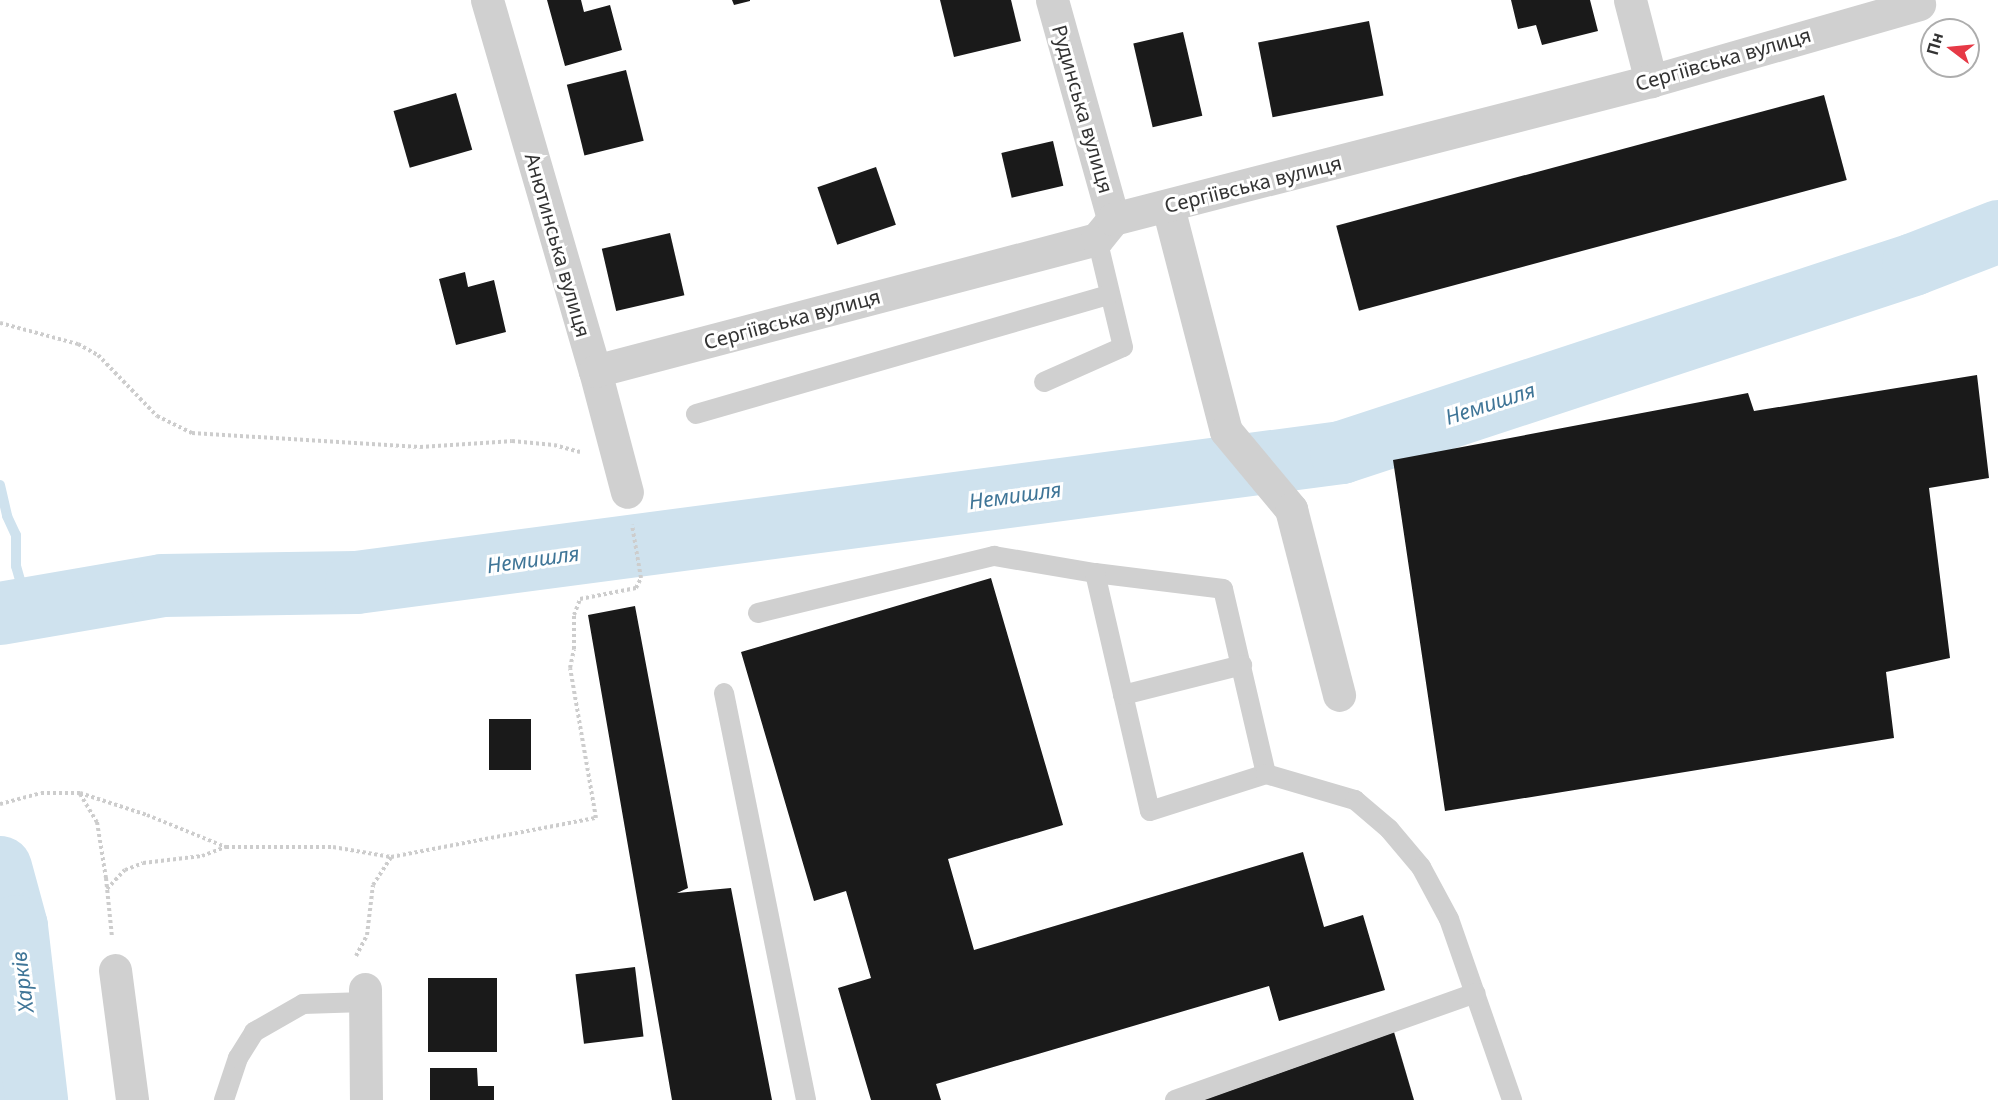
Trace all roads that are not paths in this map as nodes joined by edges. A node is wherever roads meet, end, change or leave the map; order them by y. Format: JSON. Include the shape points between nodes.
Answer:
{"nodes":[{"id":1,"x":487,"y":0,"type":"edge"},
{"id":2,"x":1052,"y":0,"type":"edge"},
{"id":3,"x":1630,"y":0,"type":"edge"},
{"id":4,"x":1921,"y":2,"type":"edge"},
{"id":5,"x":1865,"y":9,"type":"edge"},
{"id":6,"x":1651,"y":81,"type":"junction"},
{"id":7,"x":1168,"y":207,"type":"junction"},
{"id":8,"x":1105,"y":229,"type":"junction"},
{"id":9,"x":1109,"y":295,"type":"junction"},
{"id":10,"x":595,"y":371,"type":"junction"},
{"id":11,"x":1044,"y":382,"type":"dead end"},
{"id":12,"x":696,"y":414,"type":"dead end"},
{"id":13,"x":624,"y":482,"type":"road end"},
{"id":14,"x":1095,"y":573,"type":"junction"},
{"id":15,"x":758,"y":613,"type":"dead end"},
{"id":16,"x":1242,"y":665,"type":"junction"},
{"id":17,"x":724,"y":693,"type":"dead end"},
{"id":18,"x":1123,"y":695,"type":"junction"},
{"id":19,"x":1339,"y":695,"type":"dead end"},
{"id":20,"x":1266,"y":774,"type":"junction"},
{"id":21,"x":116,"y":970,"type":"road end"},
{"id":22,"x":360,"y":986,"type":"joint"},
{"id":23,"x":1475,"y":993,"type":"junction"},
{"id":24,"x":132,"y":1100,"type":"edge"},
{"id":25,"x":224,"y":1100,"type":"edge"},
{"id":26,"x":366,"y":1100,"type":"edge"},
{"id":27,"x":806,"y":1100,"type":"edge"},
{"id":28,"x":1175,"y":1100,"type":"edge"},
{"id":29,"x":1512,"y":1100,"type":"edge"}],
"edges":[{"from":1,"to":10,"type":"street","name":"Анютинська вулиця"},
{"from":2,"to":8,"type":"street","name":"Рудинська вулиця"},
{"from":3,"to":6,"type":"street"},
{"from":4,"to":5,"type":"street","name":"Сергіївська вулиця"},
{"from":5,"to":6,"type":"street","name":"Сергіївська вулиця"},
{"from":6,"to":7,"type":"street","name":"Сергіївська вулиця"},
{"from":7,"to":8,"type":"street","name":"Сергіївська вулиця"},
{"from":7,"to":19,"type":"street","via":[[1226,431],[1291,509]]},
{"from":8,"to":9,"type":"lane"},
{"from":8,"to":10,"type":"street","name":"Сергіївська вулиця"},
{"from":9,"to":11,"type":"lane","via":[[1123,347]]},
{"from":9,"to":12,"type":"lane"},
{"from":10,"to":13,"type":"street","name":"Анютинська вулиця"},
{"from":14,"to":15,"type":"lane","via":[[994,556]]},
{"from":14,"to":16,"type":"lane","via":[[1223,589]]},
{"from":14,"to":18,"type":"lane"},
{"from":16,"to":18,"type":"lane"},
{"from":16,"to":20,"type":"lane"},
{"from":17,"to":27,"type":"lane"},
{"from":18,"to":20,"type":"lane","via":[[1150,811]]},
{"from":20,"to":23,"type":"lane","via":[[1355,800],[1389,829],[1421,867],[1449,919]]},
{"from":21,"to":24,"type":"street"},
{"from":22,"to":25,"type":"lane","via":[[303,1004],[254,1032],[238,1058]]},
{"from":22,"to":26,"type":"street"},
{"from":23,"to":28,"type":"lane"},
{"from":23,"to":29,"type":"lane"}]}
